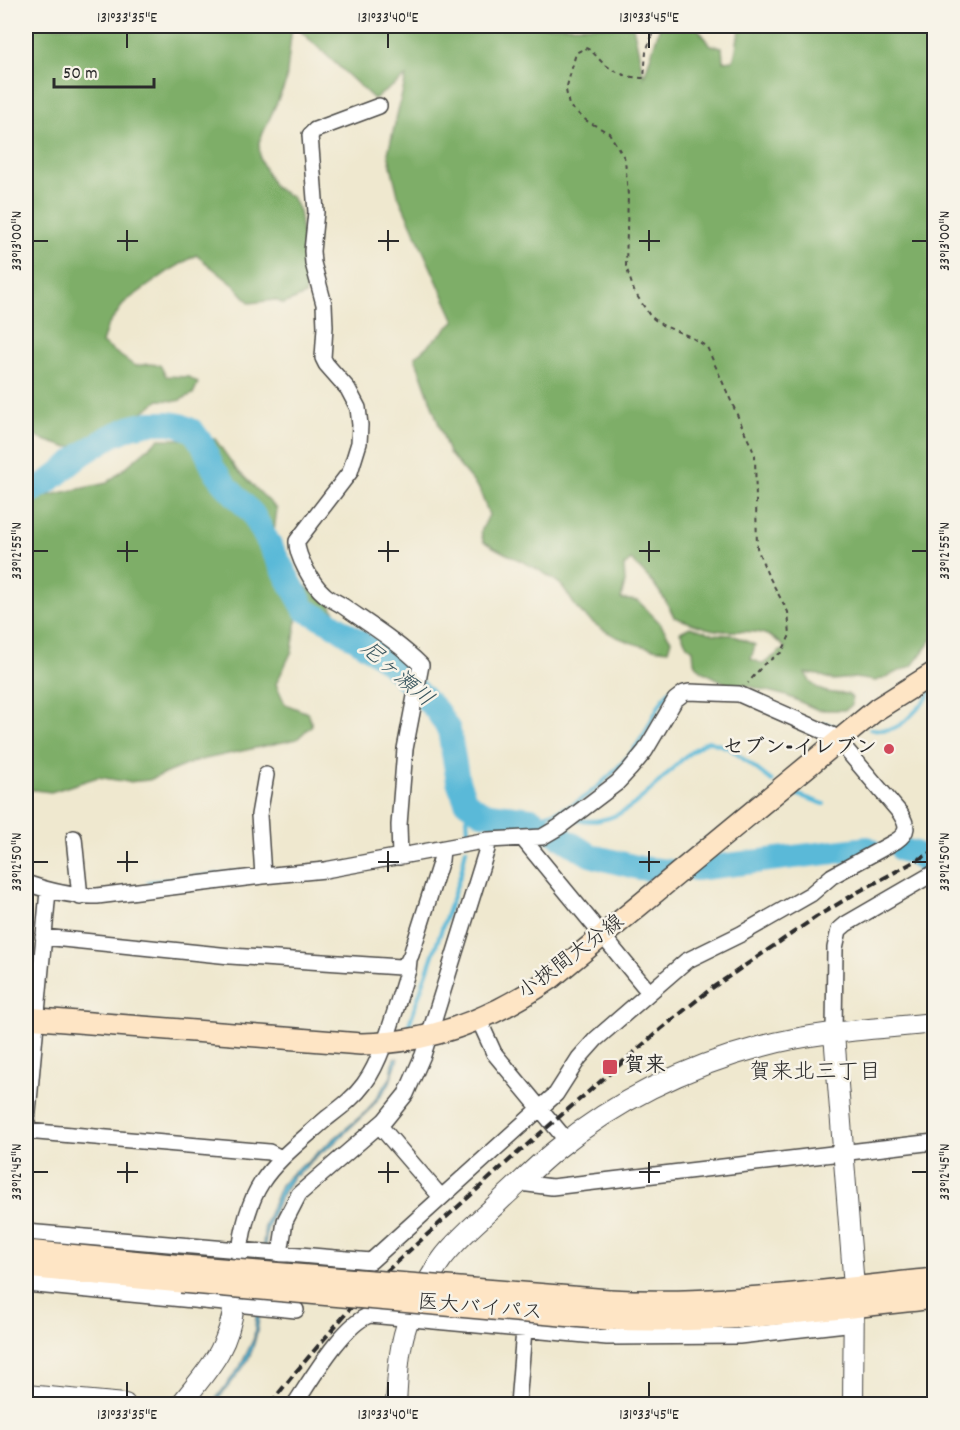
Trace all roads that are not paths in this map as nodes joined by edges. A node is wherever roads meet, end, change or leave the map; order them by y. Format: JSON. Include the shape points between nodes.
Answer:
{"nodes":[{"id":1,"x":379,"y":106,"type":"dead end"},
{"id":2,"x":934,"y":673,"type":"edge"},
{"id":3,"x":839,"y":741,"type":"junction"},
{"id":4,"x":266,"y":775,"type":"dead end"},
{"id":5,"x":74,"y":838,"type":"dead end"},
{"id":6,"x":523,"y":839,"type":"junction"},
{"id":7,"x":482,"y":841,"type":"junction"},
{"id":8,"x":442,"y":850,"type":"junction"},
{"id":9,"x":400,"y":857,"type":"junction"},
{"id":10,"x":934,"y":873,"type":"edge"},
{"id":11,"x":263,"y":876,"type":"junction"},
{"id":12,"x":26,"y":883,"type":"edge"},
{"id":13,"x":48,"y":891,"type":"junction"},
{"id":14,"x":80,"y":897,"type":"junction"},
{"id":15,"x":604,"y":935,"type":"junction"},
{"id":16,"x":44,"y":937,"type":"junction"},
{"id":17,"x":409,"y":960,"type":"junction"},
{"id":18,"x":649,"y":992,"type":"junction"},
{"id":19,"x":31,"y":1018,"type":"edge"},
{"id":20,"x":479,"y":1020,"type":"junction"},
{"id":21,"x":934,"y":1023,"type":"edge"},
{"id":22,"x":834,"y":1034,"type":"junction"},
{"id":23,"x":404,"y":1041,"type":"junction"},
{"id":24,"x":539,"y":1108,"type":"junction"},
{"id":25,"x":379,"y":1125,"type":"junction"},
{"id":26,"x":26,"y":1132,"type":"edge"},
{"id":27,"x":567,"y":1141,"type":"junction"},
{"id":28,"x":934,"y":1142,"type":"edge"},
{"id":29,"x":843,"y":1153,"type":"junction"},
{"id":30,"x":281,"y":1158,"type":"junction"},
{"id":31,"x":520,"y":1183,"type":"junction"},
{"id":32,"x":441,"y":1197,"type":"junction"},
{"id":33,"x":26,"y":1232,"type":"edge"},
{"id":34,"x":26,"y":1251,"type":"edge"},
{"id":35,"x":240,"y":1251,"type":"junction"},
{"id":36,"x":280,"y":1254,"type":"junction"},
{"id":37,"x":26,"y":1267,"type":"edge"},
{"id":38,"x":182,"y":1274,"type":"junction"},
{"id":39,"x":934,"y":1279,"type":"edge"},
{"id":40,"x":26,"y":1284,"type":"edge"},
{"id":41,"x":934,"y":1298,"type":"edge"},
{"id":42,"x":234,"y":1305,"type":"junction"},
{"id":43,"x":855,"y":1306,"type":"junction"},
{"id":44,"x":296,"y":1310,"type":"dead end"},
{"id":45,"x":410,"y":1318,"type":"junction"},
{"id":46,"x":524,"y":1330,"type":"junction"},
{"id":47,"x":26,"y":1395,"type":"edge"},
{"id":48,"x":125,"y":1404,"type":"edge"},
{"id":49,"x":181,"y":1404,"type":"edge"},
{"id":50,"x":295,"y":1404,"type":"edge"},
{"id":51,"x":396,"y":1404,"type":"edge"},
{"id":52,"x":518,"y":1404,"type":"edge"},
{"id":53,"x":853,"y":1404,"type":"edge"}],
"edges":[{"from":1,"to":9,"type":"street","via":[[310,135],[316,212],[312,251],[324,304],[323,358],[348,389],[358,408],[360,425],[350,472],[297,541],[297,548],[324,595],[422,665],[403,768]]},
{"from":2,"to":3,"type":"main road","name":"小挾間大分線","via":[[896,695]]},
{"from":3,"to":6,"type":"street","via":[[739,694],[689,692],[679,696],[641,758],[616,783],[548,835]]},
{"from":3,"to":15,"type":"main road","name":"小挾間大分線"},
{"from":3,"to":18,"type":"street","via":[[900,813],[907,826],[905,834],[832,876],[811,894],[693,956]]},
{"from":4,"to":11,"type":"street","via":[[259,814]]},
{"from":5,"to":14,"type":"street"},
{"from":6,"to":7,"type":"street"},
{"from":6,"to":15,"type":"street"},
{"from":7,"to":8,"type":"street"},
{"from":7,"to":23,"type":"street","via":[[487,849]]},
{"from":8,"to":9,"type":"street"},
{"from":8,"to":17,"type":"street"},
{"from":9,"to":11,"type":"street"},
{"from":10,"to":22,"type":"street","via":[[839,930],[835,948]]},
{"from":11,"to":14,"type":"street"},
{"from":12,"to":13,"type":"street"},
{"from":13,"to":14,"type":"street"},
{"from":13,"to":16,"type":"street"},
{"from":15,"to":18,"type":"street"},
{"from":15,"to":20,"type":"main road","name":"小挾間大分線","via":[[531,993]]},
{"from":16,"to":17,"type":"street","via":[[230,956],[396,967]]},
{"from":16,"to":19,"type":"street"},
{"from":17,"to":23,"type":"street"},
{"from":18,"to":24,"type":"street","via":[[588,1047],[561,1088]]},
{"from":19,"to":23,"type":"main road","name":"小挾間大分線","via":[[342,1044]]},
{"from":19,"to":26,"type":"street"},
{"from":20,"to":23,"type":"main road","name":"小挾間大分線"},
{"from":20,"to":24,"type":"street","via":[[494,1053]]},
{"from":21,"to":22,"type":"street"},
{"from":22,"to":27,"type":"street","via":[[766,1045],[702,1065],[635,1097]]},
{"from":22,"to":29,"type":"street"},
{"from":23,"to":25,"type":"street","via":[[406,1094]]},
{"from":23,"to":30,"type":"street","via":[[374,1068],[360,1089]]},
{"from":24,"to":27,"type":"street"},
{"from":24,"to":32,"type":"street"},
{"from":25,"to":32,"type":"street"},
{"from":25,"to":36,"type":"street","via":[[299,1194],[285,1221]]},
{"from":26,"to":30,"type":"street","via":[[269,1152]]},
{"from":27,"to":31,"type":"street"},
{"from":28,"to":29,"type":"street"},
{"from":29,"to":31,"type":"street","via":[[552,1187]]},
{"from":29,"to":43,"type":"street"},
{"from":30,"to":35,"type":"street","via":[[255,1192]]},
{"from":31,"to":45,"type":"street","via":[[446,1253]]},
{"from":32,"to":36,"type":"street","via":[[371,1261]]},
{"from":33,"to":35,"type":"street"},
{"from":34,"to":38,"type":"main road","name":"医大バイパス"},
{"from":35,"to":36,"type":"street"},
{"from":35,"to":42,"type":"street"},
{"from":37,"to":38,"type":"main road","name":"医大バイパス"},
{"from":38,"to":43,"type":"main road","name":"医大バイパス","bridge":true,"via":[[704,1319]]},
{"from":39,"to":43,"type":"main road","name":"医大バイパス"},
{"from":40,"to":42,"type":"street"},
{"from":41,"to":43,"type":"main road","name":"医大バイパス"},
{"from":42,"to":44,"type":"street"},
{"from":42,"to":49,"type":"street","via":[[225,1342]]},
{"from":43,"to":46,"type":"street","via":[[753,1334],[607,1337]]},
{"from":43,"to":53,"type":"street"},
{"from":45,"to":46,"type":"street"},
{"from":45,"to":50,"type":"street","via":[[370,1314],[361,1318],[321,1365]]},
{"from":45,"to":51,"type":"street","via":[[400,1355]]},
{"from":46,"to":52,"type":"street"},
{"from":47,"to":48,"type":"street"}]}
